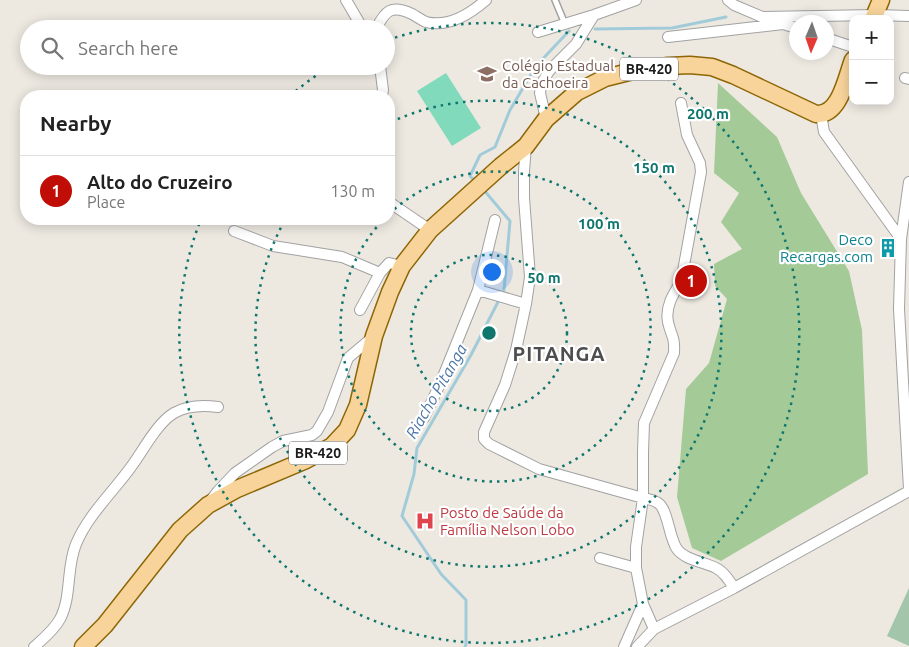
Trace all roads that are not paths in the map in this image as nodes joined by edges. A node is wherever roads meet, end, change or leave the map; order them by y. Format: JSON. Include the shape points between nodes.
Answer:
{"nodes":[{"id":1,"x":346,"y":0,"type":"edge"},
{"id":2,"x":486,"y":0,"type":"edge"},
{"id":3,"x":555,"y":0,"type":"edge"},
{"id":4,"x":636,"y":0,"type":"edge"},
{"id":5,"x":728,"y":0,"type":"edge"},
{"id":6,"x":877,"y":11,"type":"edge"},
{"id":7,"x":594,"y":15,"type":"junction"},
{"id":8,"x":909,"y":16,"type":"edge"},
{"id":9,"x":761,"y":17,"type":"junction"},
{"id":10,"x":358,"y":20,"type":"edge"},
{"id":11,"x":381,"y":20,"type":"edge"},
{"id":12,"x":565,"y":24,"type":"junction"},
{"id":13,"x":783,"y":24,"type":"junction"},
{"id":14,"x":789,"y":26,"type":"edge"},
{"id":15,"x":538,"y":32,"type":"dead end"},
{"id":16,"x":668,"y":37,"type":"dead end"},
{"id":17,"x":834,"y":41,"type":"edge"},
{"id":18,"x":849,"y":46,"type":"edge"},
{"id":19,"x":849,"y":70,"type":"edge"},
{"id":20,"x":381,"y":75,"type":"edge"},
{"id":21,"x":383,"y":90,"type":"edge"},
{"id":22,"x":681,"y":103,"type":"dead end"},
{"id":23,"x":821,"y":114,"type":"junction"},
{"id":24,"x":546,"y":119,"type":"junction"},
{"id":25,"x":526,"y":146,"type":"junction"},
{"id":26,"x":909,"y":182,"type":"edge"},
{"id":27,"x":395,"y":206,"type":"edge"},
{"id":28,"x":495,"y":220,"type":"dead end"},
{"id":29,"x":430,"y":230,"type":"junction"},
{"id":30,"x":234,"y":231,"type":"dead end"},
{"id":31,"x":905,"y":241,"type":"edge"},
{"id":32,"x":402,"y":266,"type":"junction"},
{"id":33,"x":380,"y":273,"type":"junction"},
{"id":34,"x":478,"y":290,"type":"junction"},
{"id":35,"x":526,"y":304,"type":"junction"},
{"id":36,"x":360,"y":310,"type":"dead end"},
{"id":37,"x":374,"y":336,"type":"junction"},
{"id":38,"x":218,"y":407,"type":"dead end"},
{"id":39,"x":424,"y":418,"type":"dead end"},
{"id":40,"x":907,"y":436,"type":"edge"},
{"id":41,"x":909,"y":490,"type":"edge"},
{"id":42,"x":643,"y":498,"type":"junction"},
{"id":43,"x":208,"y":505,"type":"junction"},
{"id":44,"x":600,"y":558,"type":"dead end"},
{"id":45,"x":636,"y":568,"type":"junction"},
{"id":46,"x":734,"y":588,"type":"junction"},
{"id":47,"x":643,"y":604,"type":"junction"},
{"id":48,"x":654,"y":630,"type":"junction"},
{"id":49,"x":34,"y":647,"type":"edge"},
{"id":50,"x":83,"y":647,"type":"edge"},
{"id":51,"x":624,"y":647,"type":"edge"},
{"id":52,"x":637,"y":647,"type":"edge"}],
"edges":[{"from":1,"to":10,"type":"street"},
{"from":2,"to":11,"type":"street","via":[[466,16],[452,21],[426,22],[398,10],[390,10]]},
{"from":3,"to":12,"type":"lane"},
{"from":4,"to":7,"type":"street"},
{"from":5,"to":9,"type":"street"},
{"from":6,"to":8,"type":"street"},
{"from":6,"to":9,"type":"street"},
{"from":7,"to":12,"type":"street"},
{"from":7,"to":24,"type":"street","via":[[576,44],[549,71],[541,85]]},
{"from":9,"to":13,"type":"street"},
{"from":12,"to":15,"type":"street"},
{"from":13,"to":14,"type":"street"},
{"from":13,"to":16,"type":"street"},
{"from":17,"to":18,"type":"street"},
{"from":19,"to":23,"type":"main road","via":[[837,101],[831,110]]},
{"from":20,"to":21,"type":"street"},
{"from":22,"to":42,"type":"street","via":[[687,135],[701,172],[681,282],[669,304],[668,321],[675,341],[674,353],[644,423]]},
{"from":23,"to":24,"type":"main road","number":"BR-420","via":[[733,74],[712,67],[690,65],[633,71],[605,78],[577,92]]},
{"from":23,"to":31,"type":"street","via":[[824,132]]},
{"from":24,"to":25,"type":"main road","number":"BR-420"},
{"from":25,"to":29,"type":"main road","number":"BR-420"},
{"from":25,"to":35,"type":"street","via":[[524,198],[530,276]]},
{"from":26,"to":31,"type":"street"},
{"from":27,"to":29,"type":"street"},
{"from":28,"to":34,"type":"street"},
{"from":29,"to":32,"type":"main road","number":"BR-420"},
{"from":30,"to":33,"type":"street","via":[[273,246],[342,256]]},
{"from":31,"to":40,"type":"street","via":[[900,309]]},
{"from":32,"to":33,"type":"street","via":[[388,263]]},
{"from":32,"to":37,"type":"main road","number":"BR-420"},
{"from":33,"to":36,"type":"street"},
{"from":34,"to":35,"type":"street"},
{"from":34,"to":39,"type":"street"},
{"from":35,"to":42,"type":"street","via":[[516,350],[484,439],[539,469]]},
{"from":37,"to":43,"type":"street","via":[[348,358],[328,412],[312,436],[283,441],[251,461],[218,491]]},
{"from":37,"to":43,"type":"main road","number":"BR-420","via":[[358,405],[347,430],[332,446]]},
{"from":38,"to":49,"type":"street","via":[[186,407],[163,422],[86,524],[75,546],[60,619]]},
{"from":40,"to":41,"type":"street"},
{"from":41,"to":46,"type":"street"},
{"from":42,"to":45,"type":"street"},
{"from":42,"to":46,"type":"street","via":[[662,506],[678,550],[718,568]]},
{"from":43,"to":50,"type":"main road","number":"BR-420","via":[[180,530],[105,626]]},
{"from":44,"to":45,"type":"street"},
{"from":45,"to":47,"type":"street"},
{"from":46,"to":48,"type":"street"},
{"from":47,"to":48,"type":"street"},
{"from":47,"to":51,"type":"street"},
{"from":48,"to":52,"type":"street"}]}
